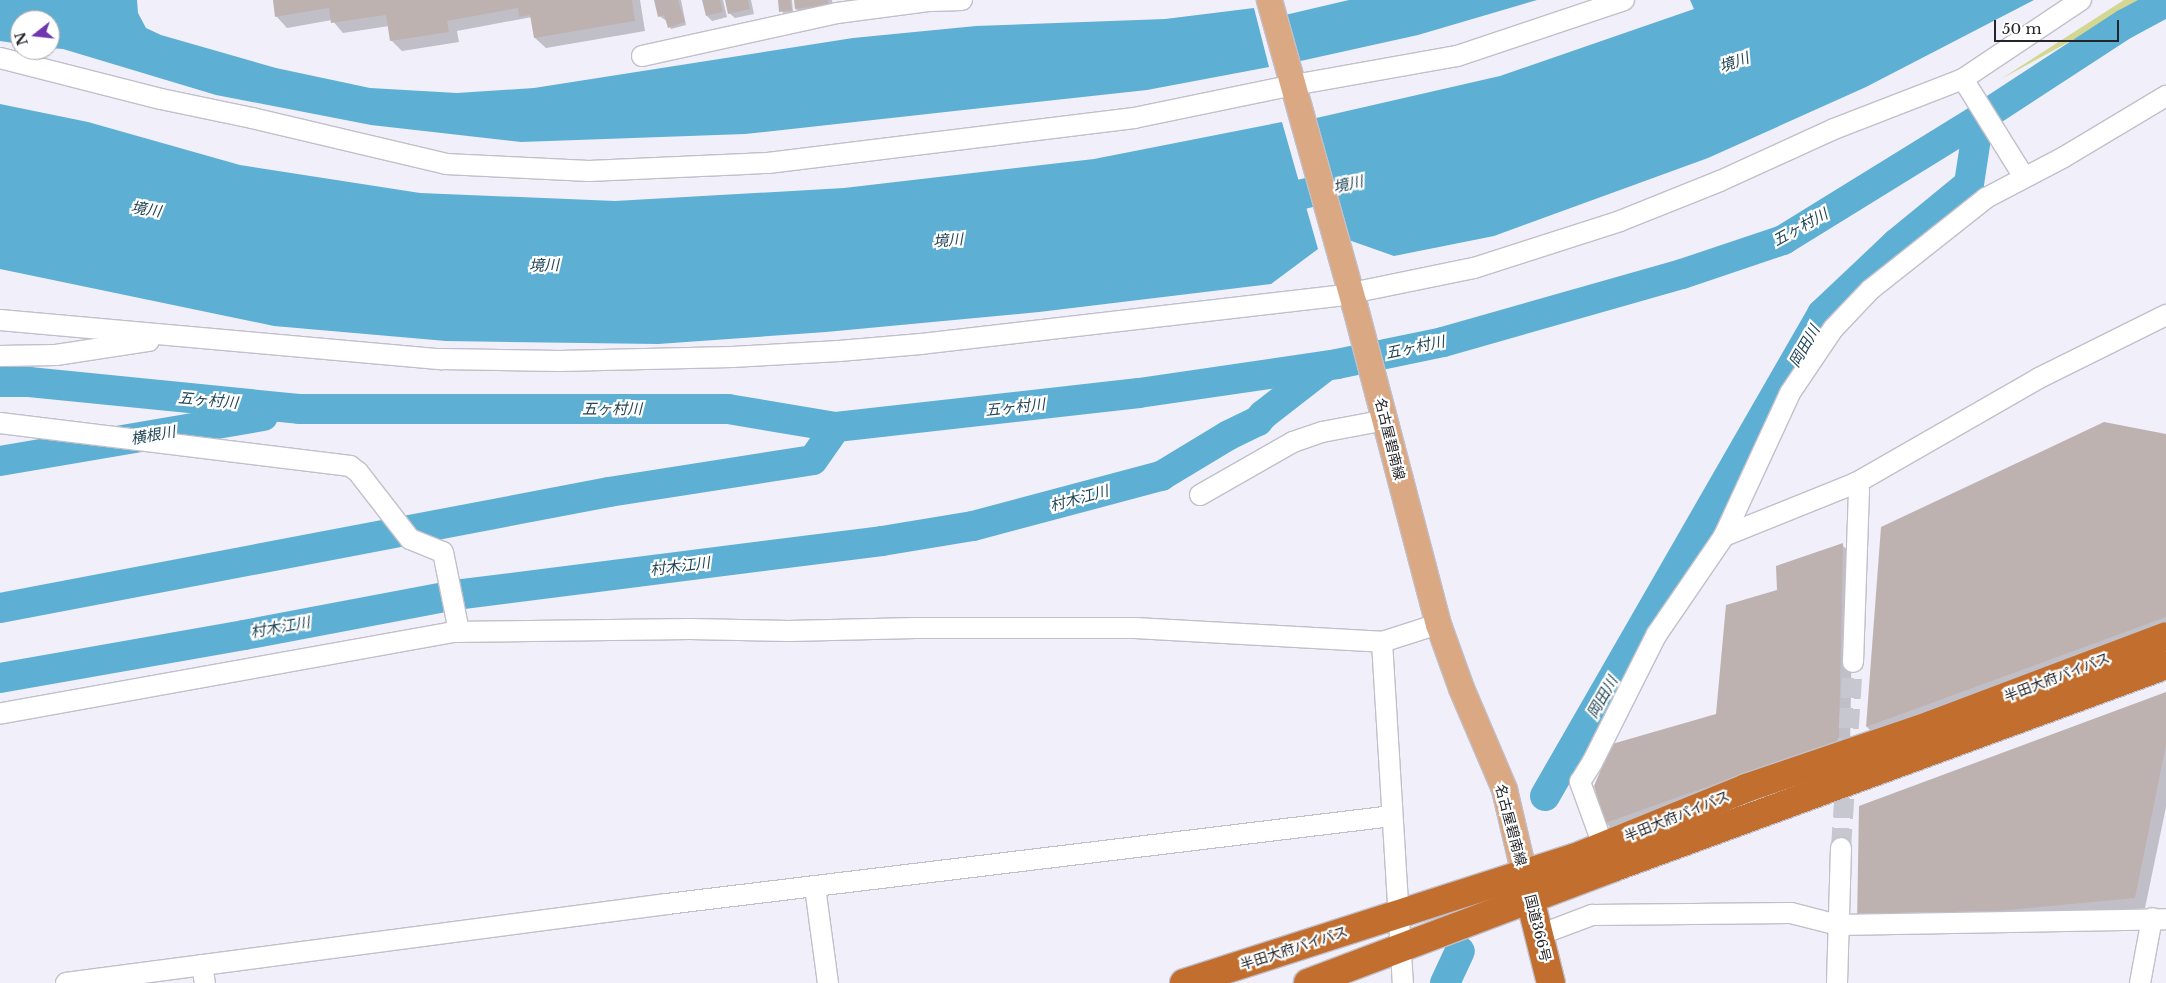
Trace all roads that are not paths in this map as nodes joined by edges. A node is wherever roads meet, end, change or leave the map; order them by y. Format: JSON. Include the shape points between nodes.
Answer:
{"nodes":[{"id":1,"x":962,"y":0,"type":"edge"},
{"id":2,"x":1270,"y":0,"type":"edge"},
{"id":3,"x":1624,"y":0,"type":"edge"},
{"id":4,"x":2081,"y":0,"type":"edge"},
{"id":5,"x":836,"y":6,"type":"edge"},
{"id":6,"x":642,"y":56,"type":"dead end"},
{"id":7,"x":0,"y":58,"type":"edge"},
{"id":8,"x":1965,"y":81,"type":"junction"},
{"id":9,"x":1294,"y":85,"type":"junction"},
{"id":10,"x":2166,"y":96,"type":"edge"},
{"id":11,"x":2023,"y":175,"type":"junction"},
{"id":12,"x":1352,"y":294,"type":"junction"},
{"id":13,"x":2166,"y":315,"type":"edge"},
{"id":14,"x":0,"y":320,"type":"edge"},
{"id":15,"x":182,"y":337,"type":"junction"},
{"id":16,"x":0,"y":356,"type":"edge"},
{"id":17,"x":1386,"y":420,"type":"junction"},
{"id":18,"x":0,"y":423,"type":"edge"},
{"id":19,"x":1856,"y":483,"type":"junction"},
{"id":20,"x":1200,"y":495,"type":"dead end"},
{"id":21,"x":1724,"y":536,"type":"junction"},
{"id":22,"x":1438,"y":624,"type":"junction"},
{"id":23,"x":451,"y":632,"type":"junction"},
{"id":24,"x":2166,"y":636,"type":"edge"},
{"id":25,"x":1382,"y":642,"type":"junction"},
{"id":26,"x":1853,"y":662,"type":"tunnel mouth"},
{"id":27,"x":2166,"y":665,"type":"edge"},
{"id":28,"x":0,"y":714,"type":"edge"},
{"id":29,"x":1392,"y":816,"type":"junction"},
{"id":30,"x":1841,"y":848,"type":"tunnel mouth"},
{"id":31,"x":1607,"y":857,"type":"junction"},
{"id":32,"x":1524,"y":874,"type":"junction"},
{"id":33,"x":815,"y":887,"type":"junction"},
{"id":34,"x":1530,"y":900,"type":"junction"},
{"id":35,"x":1399,"y":914,"type":"junction"},
{"id":36,"x":2159,"y":919,"type":"edge"},
{"id":37,"x":1838,"y":925,"type":"junction"},
{"id":38,"x":1539,"y":935,"type":"junction"},
{"id":39,"x":1402,"y":948,"type":"junction"},
{"id":40,"x":204,"y":974,"type":"edge"},
{"id":41,"x":66,"y":983,"type":"edge"},
{"id":42,"x":828,"y":983,"type":"edge"},
{"id":43,"x":1184,"y":983,"type":"edge"},
{"id":44,"x":1308,"y":983,"type":"edge"},
{"id":45,"x":1403,"y":983,"type":"edge"},
{"id":46,"x":1551,"y":983,"type":"edge"},
{"id":47,"x":1837,"y":983,"type":"edge"},
{"id":48,"x":2140,"y":983,"type":"edge"}],
"edges":[{"from":1,"to":5,"type":"street"},
{"from":2,"to":9,"type":"main road","name":"名古屋碧南線"},
{"from":3,"to":9,"type":"street","via":[[1457,56]]},
{"from":4,"to":8,"type":"street"},
{"from":5,"to":6,"type":"street"},
{"from":7,"to":9,"type":"street","via":[[161,99],[446,164],[590,171],[788,161],[1134,118]]},
{"from":8,"to":11,"type":"street"},
{"from":8,"to":12,"type":"street","via":[[1834,129],[1720,181],[1620,221],[1474,268]]},
{"from":9,"to":12,"type":"main road","name":"名古屋碧南線"},
{"from":10,"to":11,"type":"street"},
{"from":11,"to":21,"type":"street","via":[[1986,198],[1929,242],[1870,290],[1832,329],[1790,393]]},
{"from":12,"to":15,"type":"street","via":[[920,344],[732,357],[559,361],[441,359]]},
{"from":12,"to":17,"type":"main road","name":"名古屋碧南線"},
{"from":13,"to":19,"type":"street","via":[[2039,378]]},
{"from":14,"to":15,"type":"street"},
{"from":15,"to":16,"type":"street","via":[[56,355]]},
{"from":17,"to":20,"type":"street","via":[[1322,432],[1293,442]]},
{"from":17,"to":22,"type":"main road","name":"名古屋碧南線"},
{"from":18,"to":23,"type":"street","via":[[350,466],[410,539],[443,552],[459,631]]},
{"from":19,"to":21,"type":"street"},
{"from":19,"to":26,"type":"street","via":[[1859,491]]},
{"from":21,"to":31,"type":"street","via":[[1657,634],[1580,782]]},
{"from":22,"to":25,"type":"street"},
{"from":22,"to":32,"type":"main road","name":"名古屋碧南線","via":[[1504,789]]},
{"from":23,"to":25,"type":"street","via":[[1134,628]]},
{"from":23,"to":28,"type":"street"},
{"from":24,"to":31,"type":"highway","name":"半田大府パイパス","via":[[1931,725],[1746,788]]},
{"from":25,"to":29,"type":"street"},
{"from":27,"to":31,"type":"highway","name":"半田大府パイパス"},
{"from":29,"to":33,"type":"street"},
{"from":29,"to":35,"type":"street"},
{"from":30,"to":37,"type":"street"},
{"from":31,"to":32,"type":"highway","name":"半田大府パイパス"},
{"from":31,"to":34,"type":"highway","name":"半田大府パイパス"},
{"from":32,"to":34,"type":"highway","name":"国道366号"},
{"from":32,"to":35,"type":"highway","name":"半田大府パイパス"},
{"from":33,"to":40,"type":"street"},
{"from":33,"to":42,"type":"street"},
{"from":34,"to":38,"type":"highway","name":"国道366号"},
{"from":34,"to":39,"type":"highway","name":"半田大府パイパス"},
{"from":35,"to":39,"type":"street"},
{"from":35,"to":43,"type":"highway","name":"半田大府パイパス"},
{"from":36,"to":37,"type":"street"},
{"from":36,"to":48,"type":"street"},
{"from":37,"to":38,"type":"street","via":[[1791,913],[1592,915]]},
{"from":37,"to":47,"type":"street"},
{"from":38,"to":46,"type":"highway","name":"国道366号"},
{"from":39,"to":44,"type":"highway","name":"半田大府パイパス"},
{"from":39,"to":45,"type":"street"},
{"from":40,"to":41,"type":"street"}]}
